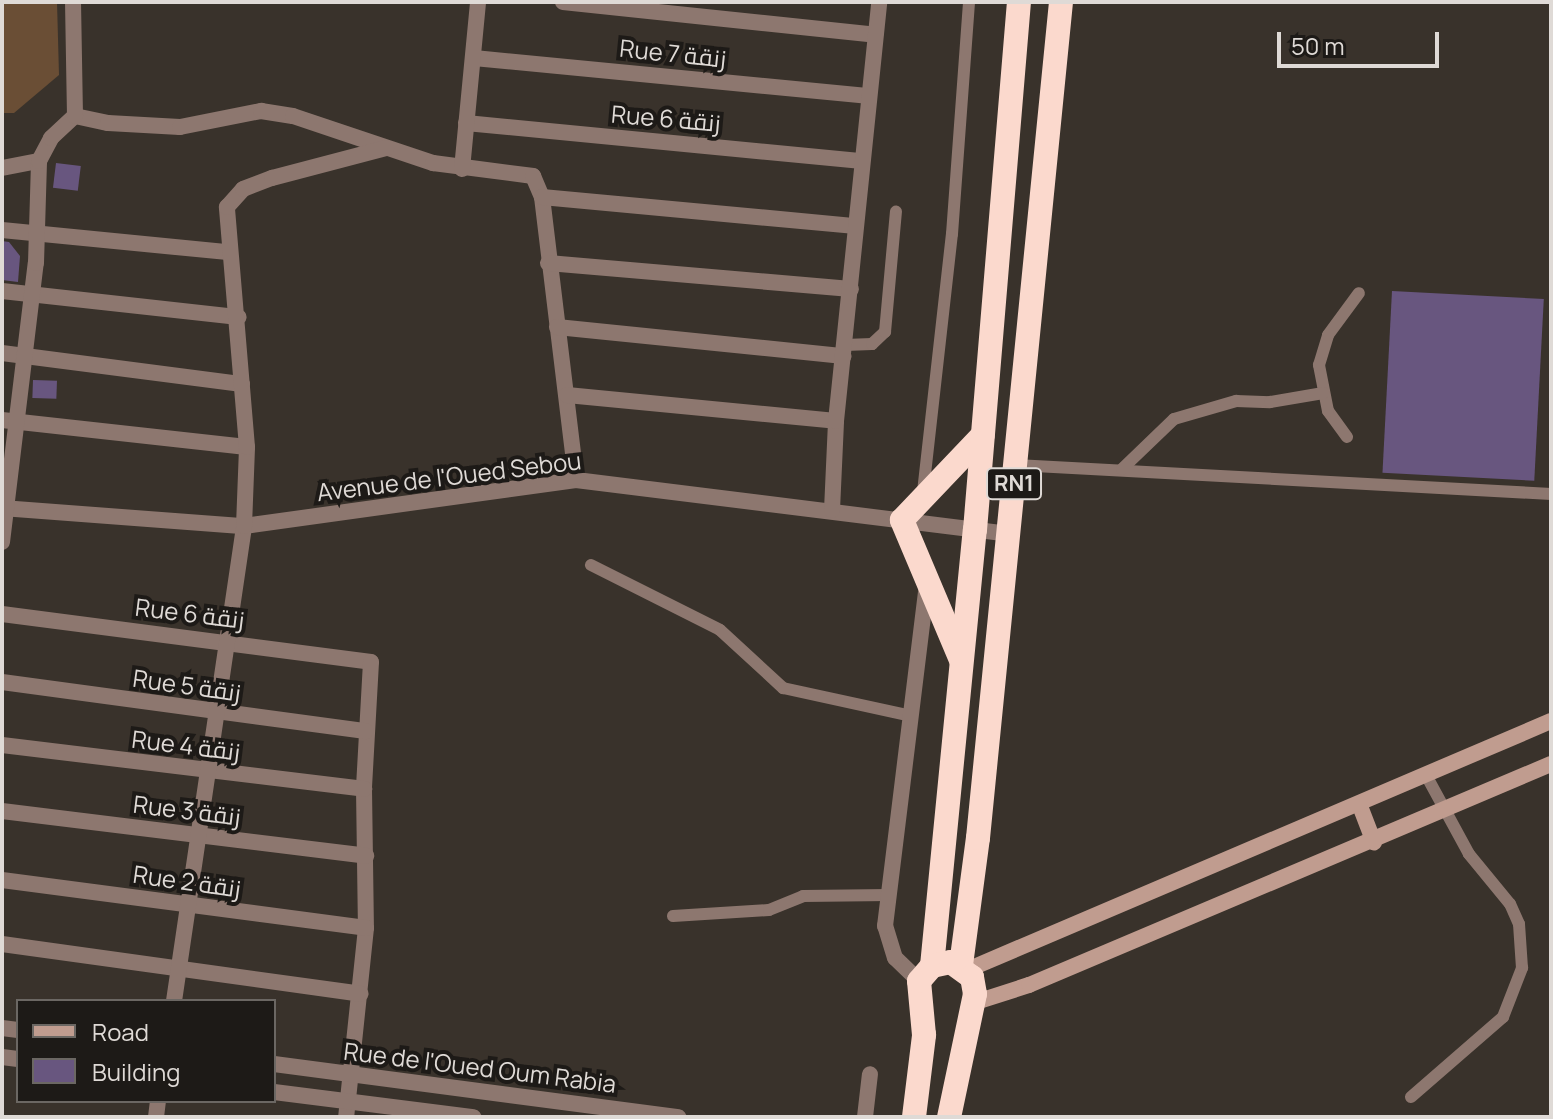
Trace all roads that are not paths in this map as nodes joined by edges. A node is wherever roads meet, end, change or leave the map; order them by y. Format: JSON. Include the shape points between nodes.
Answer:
{"nodes":[{"id":1,"x":73,"y":2,"type":"edge"},
{"id":2,"x":478,"y":2,"type":"edge"},
{"id":3,"x":563,"y":2,"type":"edge"},
{"id":4,"x":879,"y":2,"type":"edge"},
{"id":5,"x":969,"y":2,"type":"edge"},
{"id":6,"x":1019,"y":2,"type":"edge"},
{"id":7,"x":1061,"y":2,"type":"edge"},
{"id":8,"x":875,"y":35,"type":"junction"},
{"id":9,"x":474,"y":58,"type":"junction"},
{"id":10,"x":867,"y":96,"type":"junction"},
{"id":11,"x":75,"y":116,"type":"junction"},
{"id":12,"x":466,"y":123,"type":"junction"},
{"id":13,"x":386,"y":148,"type":"junction"},
{"id":14,"x":39,"y":161,"type":"junction"},
{"id":15,"x":862,"y":161,"type":"junction"},
{"id":16,"x":2,"y":168,"type":"edge"},
{"id":17,"x":462,"y":169,"type":"junction"},
{"id":18,"x":542,"y":197,"type":"junction"},
{"id":19,"x":896,"y":211,"type":"dead end"},
{"id":20,"x":856,"y":226,"type":"junction"},
{"id":21,"x":2,"y":230,"type":"edge"},
{"id":22,"x":38,"y":233,"type":"junction"},
{"id":23,"x":228,"y":252,"type":"junction"},
{"id":24,"x":548,"y":263,"type":"junction"},
{"id":25,"x":851,"y":289,"type":"junction"},
{"id":26,"x":2,"y":291,"type":"edge"},
{"id":27,"x":1359,"y":293,"type":"dead end"},
{"id":28,"x":32,"y":295,"type":"junction"},
{"id":29,"x":239,"y":317,"type":"junction"},
{"id":30,"x":557,"y":327,"type":"junction"},
{"id":31,"x":845,"y":350,"type":"junction"},
{"id":32,"x":2,"y":353,"type":"edge"},
{"id":33,"x":24,"y":356,"type":"junction"},
{"id":34,"x":242,"y":384,"type":"junction"},
{"id":35,"x":1323,"y":393,"type":"junction"},
{"id":36,"x":567,"y":395,"type":"junction"},
{"id":37,"x":836,"y":421,"type":"junction"},
{"id":38,"x":10,"y":422,"type":"edge"},
{"id":39,"x":983,"y":435,"type":"junction"},
{"id":40,"x":1347,"y":437,"type":"dead end"},
{"id":41,"x":247,"y":447,"type":"junction"},
{"id":42,"x":1016,"y":465,"type":"junction"},
{"id":43,"x":1122,"y":469,"type":"junction"},
{"id":44,"x":576,"y":480,"type":"junction"},
{"id":45,"x":923,"y":494,"type":"junction"},
{"id":46,"x":1551,"y":494,"type":"edge"},
{"id":47,"x":4,"y":509,"type":"edge"},
{"id":48,"x":832,"y":510,"type":"junction"},
{"id":49,"x":902,"y":520,"type":"junction"},
{"id":50,"x":244,"y":526,"type":"junction"},
{"id":51,"x":975,"y":530,"type":"junction"},
{"id":52,"x":1009,"y":534,"type":"junction"},
{"id":53,"x":2,"y":542,"type":"edge"},
{"id":54,"x":591,"y":565,"type":"dead end"},
{"id":55,"x":927,"y":584,"type":"junction"},
{"id":56,"x":2,"y":614,"type":"edge"},
{"id":57,"x":226,"y":641,"type":"junction"},
{"id":58,"x":962,"y":663,"type":"junction"},
{"id":59,"x":2,"y":682,"type":"edge"},
{"id":60,"x":215,"y":713,"type":"junction"},
{"id":61,"x":911,"y":716,"type":"junction"},
{"id":62,"x":1551,"y":721,"type":"edge"},
{"id":63,"x":366,"y":731,"type":"junction"},
{"id":64,"x":2,"y":745,"type":"edge"},
{"id":65,"x":1551,"y":764,"type":"edge"},
{"id":66,"x":206,"y":772,"type":"junction"},
{"id":67,"x":1427,"y":777,"type":"junction"},
{"id":68,"x":364,"y":789,"type":"junction"},
{"id":69,"x":1360,"y":806,"type":"junction"},
{"id":70,"x":1446,"y":810,"type":"junction"},
{"id":71,"x":2,"y":811,"type":"edge"},
{"id":72,"x":198,"y":836,"type":"junction"},
{"id":73,"x":1374,"y":842,"type":"junction"},
{"id":74,"x":366,"y":856,"type":"junction"},
{"id":75,"x":2,"y":880,"type":"edge"},
{"id":76,"x":889,"y":895,"type":"junction"},
{"id":77,"x":188,"y":906,"type":"junction"},
{"id":78,"x":673,"y":916,"type":"dead end"},
{"id":79,"x":366,"y":928,"type":"junction"},
{"id":80,"x":2,"y":944,"type":"edge"},
{"id":81,"x":179,"y":967,"type":"junction"},
{"id":82,"x":964,"y":967,"type":"junction"},
{"id":83,"x":925,"y":973,"type":"junction"},
{"id":84,"x":361,"y":994,"type":"junction"},
{"id":85,"x":174,"y":999,"type":"edge"},
{"id":86,"x":973,"y":1003,"type":"junction"},
{"id":87,"x":276,"y":1064,"type":"edge"},
{"id":88,"x":351,"y":1074,"type":"junction"},
{"id":89,"x":870,"y":1074,"type":"dead end"},
{"id":90,"x":276,"y":1092,"type":"edge"},
{"id":91,"x":1411,"y":1097,"type":"dead end"},
{"id":92,"x":347,"y":1109,"type":"edge"},
{"id":93,"x":473,"y":1117,"type":"edge"},
{"id":94,"x":679,"y":1117,"type":"edge"},
{"id":95,"x":865,"y":1117,"type":"edge"},
{"id":96,"x":914,"y":1117,"type":"edge"},
{"id":97,"x":949,"y":1117,"type":"edge"}],
"edges":[{"from":1,"to":11,"type":"street"},
{"from":2,"to":9,"type":"street"},
{"from":3,"to":8,"type":"street"},
{"from":4,"to":8,"type":"street"},
{"from":5,"to":45,"type":"lane","via":[[952,234]]},
{"from":6,"to":39,"type":"highway","number":"RN1"},
{"from":7,"to":42,"type":"highway","number":"RN1"},
{"from":8,"to":10,"type":"street"},
{"from":9,"to":10,"type":"street","name":"Rue 7 زنقة"},
{"from":9,"to":12,"type":"street"},
{"from":10,"to":15,"type":"street"},
{"from":11,"to":13,"type":"street","via":[[180,127],[261,111],[293,116]]},
{"from":11,"to":14,"type":"street","via":[[51,138]]},
{"from":12,"to":15,"type":"street","name":"Rue 6 زنقة"},
{"from":12,"to":17,"type":"street"},
{"from":13,"to":17,"type":"street"},
{"from":13,"to":23,"type":"street","via":[[243,189],[227,207]]},
{"from":14,"to":16,"type":"street"},
{"from":14,"to":22,"type":"street"},
{"from":15,"to":20,"type":"street"},
{"from":17,"to":18,"type":"street","via":[[524,171],[539,182]]},
{"from":18,"to":20,"type":"street"},
{"from":18,"to":24,"type":"street"},
{"from":19,"to":31,"type":"lane","via":[[885,332],[872,344]]},
{"from":20,"to":25,"type":"street"},
{"from":21,"to":22,"type":"street"},
{"from":22,"to":23,"type":"street"},
{"from":22,"to":28,"type":"street"},
{"from":23,"to":29,"type":"street"},
{"from":24,"to":25,"type":"street"},
{"from":24,"to":30,"type":"street"},
{"from":25,"to":31,"type":"street"},
{"from":26,"to":28,"type":"street"},
{"from":27,"to":35,"type":"lane","via":[[1328,335],[1319,365]]},
{"from":28,"to":29,"type":"street"},
{"from":28,"to":33,"type":"street"},
{"from":29,"to":34,"type":"street"},
{"from":30,"to":31,"type":"street"},
{"from":30,"to":36,"type":"street"},
{"from":31,"to":37,"type":"street"},
{"from":32,"to":33,"type":"street"},
{"from":33,"to":34,"type":"street"},
{"from":33,"to":38,"type":"street"},
{"from":34,"to":41,"type":"street"},
{"from":35,"to":40,"type":"lane"},
{"from":35,"to":43,"type":"lane","via":[[1270,402],[1236,401],[1174,419]]},
{"from":36,"to":37,"type":"street"},
{"from":36,"to":44,"type":"street"},
{"from":37,"to":48,"type":"street"},
{"from":38,"to":41,"type":"street"},
{"from":38,"to":47,"type":"street"},
{"from":39,"to":45,"type":"highway"},
{"from":39,"to":51,"type":"highway","number":"RN1"},
{"from":41,"to":50,"type":"street"},
{"from":42,"to":43,"type":"lane"},
{"from":42,"to":52,"type":"highway","number":"RN1"},
{"from":43,"to":46,"type":"lane"},
{"from":44,"to":48,"type":"street","name":"Avenue de l'Oued Sebou"},
{"from":44,"to":50,"type":"street","name":"Avenue de l'Oued Sebou"},
{"from":45,"to":49,"type":"highway"},
{"from":47,"to":50,"type":"street","name":"Avenue de l'Oued Sebou"},
{"from":47,"to":53,"type":"street"},
{"from":48,"to":49,"type":"street","name":"Avenue de l'Oued Sebou"},
{"from":49,"to":51,"type":"street","name":"Avenue de l'Oued Sebou"},
{"from":49,"to":55,"type":"highway"},
{"from":50,"to":57,"type":"street"},
{"from":51,"to":52,"type":"street","name":"Avenue de l'Oued Sebou"},
{"from":51,"to":58,"type":"highway","number":"RN1"},
{"from":52,"to":82,"type":"highway","number":"RN1"},
{"from":54,"to":61,"type":"lane","via":[[720,630],[783,688]]},
{"from":55,"to":58,"type":"highway"},
{"from":55,"to":61,"type":"street"},
{"from":56,"to":57,"type":"street","name":"Rue 6 زنقة"},
{"from":57,"to":60,"type":"street"},
{"from":57,"to":63,"type":"street","name":"Rue 6 زنقة","via":[[371,662]]},
{"from":58,"to":83,"type":"highway","number":"RN1"},
{"from":59,"to":60,"type":"street","name":"Rue 5 زنقة"},
{"from":60,"to":63,"type":"street","name":"Rue 5 زنقة"},
{"from":60,"to":66,"type":"street"},
{"from":61,"to":76,"type":"street"},
{"from":62,"to":67,"type":"street"},
{"from":63,"to":68,"type":"street"},
{"from":64,"to":66,"type":"street","name":"Rue 4 زنقة"},
{"from":65,"to":70,"type":"street"},
{"from":66,"to":68,"type":"street","name":"Rue 4 زنقة"},
{"from":66,"to":72,"type":"street"},
{"from":67,"to":69,"type":"street"},
{"from":67,"to":70,"type":"lane"},
{"from":68,"to":74,"type":"street"},
{"from":69,"to":73,"type":"street"},
{"from":69,"to":82,"type":"street"},
{"from":70,"to":73,"type":"street"},
{"from":70,"to":91,"type":"lane","via":[[1469,854],[1510,904],[1519,924],[1522,968],[1503,1017]]},
{"from":71,"to":72,"type":"street","name":"Rue 3 زنقة"},
{"from":72,"to":74,"type":"street","name":"Rue 3 زنقة"},
{"from":72,"to":77,"type":"street"},
{"from":73,"to":86,"type":"street","via":[[1029,985]]},
{"from":74,"to":79,"type":"street"},
{"from":75,"to":77,"type":"street","name":"Rue 2 زنقة"},
{"from":76,"to":78,"type":"lane","via":[[803,896],[769,910]]},
{"from":76,"to":83,"type":"street","via":[[888,943],[895,958]]},
{"from":77,"to":79,"type":"street","name":"Rue 2 زنقة"},
{"from":77,"to":81,"type":"street"},
{"from":79,"to":84,"type":"street"},
{"from":80,"to":81,"type":"street"},
{"from":81,"to":84,"type":"street"},
{"from":81,"to":85,"type":"street"},
{"from":82,"to":83,"type":"highway"},
{"from":82,"to":86,"type":"highway","number":"RN1","via":[[975,985]]},
{"from":83,"to":96,"type":"highway","number":"RN1"},
{"from":84,"to":88,"type":"street"},
{"from":86,"to":97,"type":"highway","number":"RN1"},
{"from":87,"to":88,"type":"street","name":"Rue de l'Oued Oum Rabia"},
{"from":88,"to":92,"type":"street"},
{"from":88,"to":94,"type":"street","name":"Rue de l'Oued Oum Rabia"},
{"from":89,"to":95,"type":"street"},
{"from":90,"to":92,"type":"street","name":"Rue de l'Oued Oum Rabia"},
{"from":92,"to":93,"type":"street","name":"Rue de l'Oued Oum Rabia"}]}
